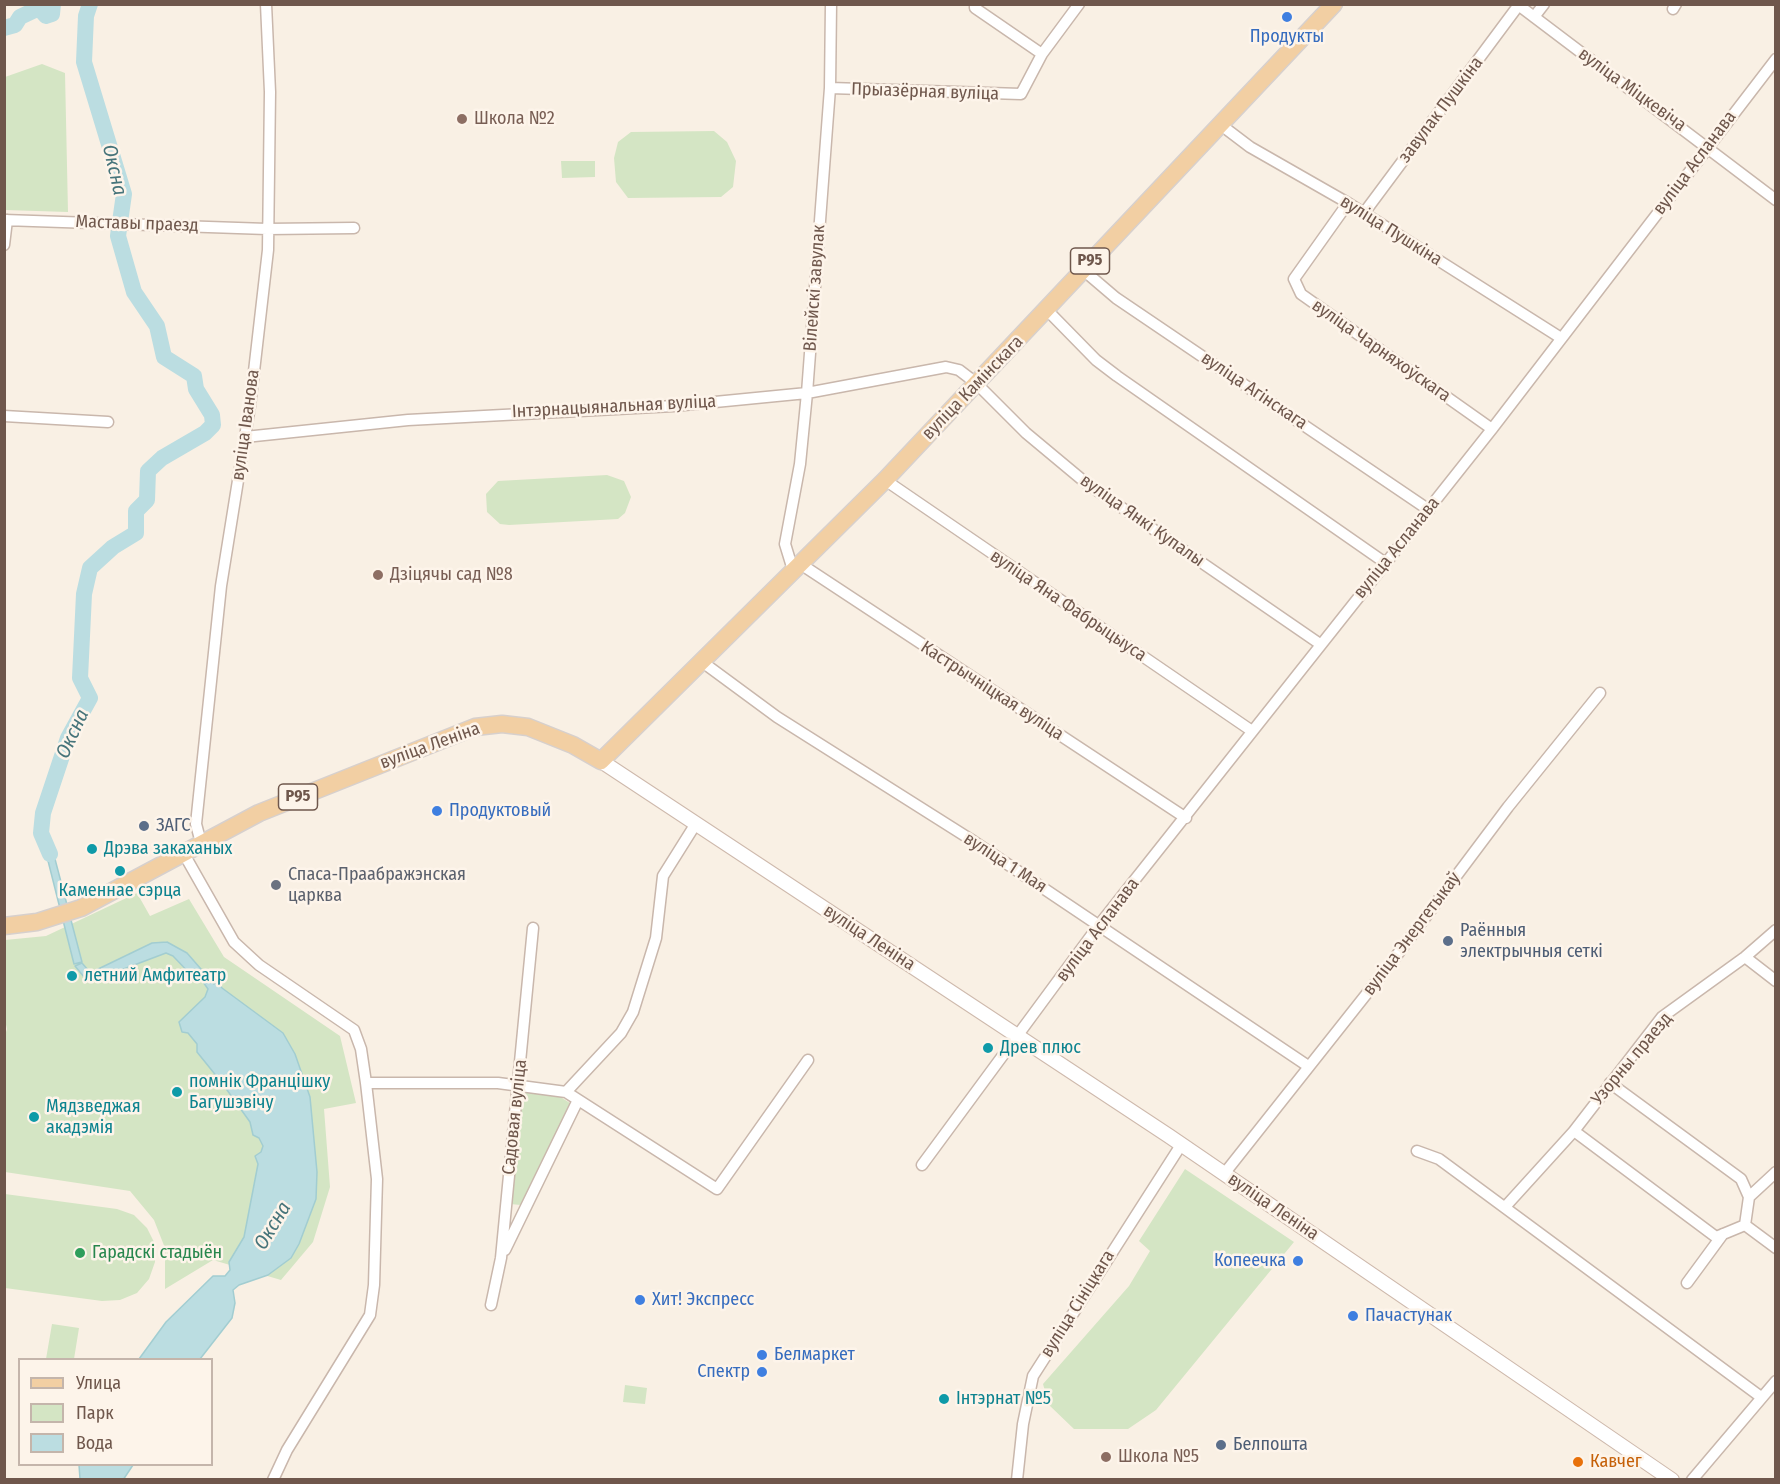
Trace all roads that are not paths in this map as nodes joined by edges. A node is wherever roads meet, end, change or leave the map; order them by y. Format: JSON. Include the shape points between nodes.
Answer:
{"nodes":[{"id":1,"x":266,"y":4,"type":"edge"},
{"id":2,"x":831,"y":4,"type":"edge"},
{"id":3,"x":975,"y":4,"type":"edge"},
{"id":4,"x":1079,"y":4,"type":"edge"},
{"id":5,"x":1334,"y":4,"type":"edge"},
{"id":6,"x":1544,"y":4,"type":"edge"},
{"id":7,"x":1517,"y":5,"type":"edge"},
{"id":8,"x":1534,"y":17,"type":"junction"},
{"id":9,"x":1042,"y":54,"type":"junction"},
{"id":10,"x":1775,"y":60,"type":"edge"},
{"id":11,"x":830,"y":88,"type":"junction"},
{"id":12,"x":1221,"y":125,"type":"junction"},
{"id":13,"x":1708,"y":146,"type":"junction"},
{"id":14,"x":1776,"y":200,"type":"edge"},
{"id":15,"x":1348,"y":203,"type":"junction"},
{"id":16,"x":1364,"y":213,"type":"junction"},
{"id":17,"x":6,"y":220,"type":"edge"},
{"id":18,"x":354,"y":228,"type":"dead end"},
{"id":19,"x":267,"y":229,"type":"junction"},
{"id":20,"x":4,"y":245,"type":"edge"},
{"id":21,"x":1082,"y":269,"type":"junction"},
{"id":22,"x":1047,"y":310,"type":"junction"},
{"id":23,"x":1561,"y":338,"type":"junction"},
{"id":24,"x":976,"y":383,"type":"junction"},
{"id":25,"x":807,"y":393,"type":"junction"},
{"id":26,"x":4,"y":416,"type":"edge"},
{"id":27,"x":108,"y":422,"type":"dead end"},
{"id":28,"x":1492,"y":429,"type":"junction"},
{"id":29,"x":245,"y":437,"type":"junction"},
{"id":30,"x":885,"y":480,"type":"junction"},
{"id":31,"x":1429,"y":510,"type":"junction"},
{"id":32,"x":1384,"y":562,"type":"junction"},
{"id":33,"x":796,"y":566,"type":"junction"},
{"id":34,"x":1320,"y":644,"type":"junction"},
{"id":35,"x":701,"y":660,"type":"junction"},
{"id":36,"x":1600,"y":693,"type":"dead end"},
{"id":37,"x":1252,"y":731,"type":"junction"},
{"id":38,"x":602,"y":761,"type":"junction"},
{"id":39,"x":1186,"y":818,"type":"junction"},
{"id":40,"x":695,"y":825,"type":"junction"},
{"id":41,"x":201,"y":843,"type":"junction"},
{"id":42,"x":184,"y":854,"type":"junction"},
{"id":43,"x":1099,"y":925,"type":"junction"},
{"id":44,"x":4,"y":926,"type":"edge"},
{"id":45,"x":533,"y":928,"type":"dead end"},
{"id":46,"x":1776,"y":930,"type":"edge"},
{"id":47,"x":1745,"y":957,"type":"junction"},
{"id":48,"x":1776,"y":981,"type":"edge"},
{"id":49,"x":1019,"y":1036,"type":"junction"},
{"id":50,"x":808,"y":1060,"type":"dead end"},
{"id":51,"x":1308,"y":1066,"type":"junction"},
{"id":52,"x":366,"y":1083,"type":"junction"},
{"id":53,"x":1610,"y":1083,"type":"junction"},
{"id":54,"x":518,"y":1085,"type":"junction"},
{"id":55,"x":566,"y":1092,"type":"junction"},
{"id":56,"x":578,"y":1100,"type":"junction"},
{"id":57,"x":1574,"y":1131,"type":"junction"},
{"id":58,"x":1181,"y":1145,"type":"junction"},
{"id":59,"x":1417,"y":1151,"type":"dead end"},
{"id":60,"x":922,"y":1165,"type":"dead end"},
{"id":61,"x":1776,"y":1172,"type":"edge"},
{"id":62,"x":1224,"y":1174,"type":"junction"},
{"id":63,"x":1749,"y":1197,"type":"junction"},
{"id":64,"x":1505,"y":1207,"type":"junction"},
{"id":65,"x":1744,"y":1225,"type":"junction"},
{"id":66,"x":1723,"y":1233,"type":"junction"},
{"id":67,"x":1776,"y":1248,"type":"edge"},
{"id":68,"x":501,"y":1258,"type":"junction"},
{"id":69,"x":1687,"y":1283,"type":"dead end"},
{"id":70,"x":491,"y":1305,"type":"dead end"},
{"id":71,"x":1776,"y":1381,"type":"edge"},
{"id":72,"x":1761,"y":1397,"type":"junction"},
{"id":73,"x":273,"y":1479,"type":"edge"},
{"id":74,"x":1017,"y":1479,"type":"edge"},
{"id":75,"x":1672,"y":1479,"type":"edge"},
{"id":76,"x":1692,"y":1479,"type":"edge"}],
"edges":[{"from":1,"to":19,"type":"street","name":"вуліца Іванова","via":[[270,92]]},
{"from":2,"to":11,"type":"street","name":"Вілейскі завулак"},
{"from":3,"to":9,"type":"street","via":[[975,8]]},
{"from":4,"to":9,"type":"street","name":"Прыазёрная вуліца"},
{"from":5,"to":12,"type":"main road","name":"вуліца Камінскага","number":"Р95"},
{"from":6,"to":8,"type":"street"},
{"from":7,"to":8,"type":"street","name":"вуліца Міцкевіча"},
{"from":7,"to":16,"type":"street","name":"завулак Пушкіна"},
{"from":8,"to":13,"type":"street","name":"вуліца Міцкевіча"},
{"from":9,"to":11,"type":"street","name":"Прыазёрная вуліца","via":[[1024,91],[1016,95]]},
{"from":10,"to":13,"type":"street","name":"вуліца Асланава"},
{"from":11,"to":25,"type":"street","name":"Вілейскі завулак"},
{"from":12,"to":15,"type":"street","name":"вуліца Пушкіна","via":[[1250,147]]},
{"from":12,"to":21,"type":"main road","name":"вуліца Камінскага","number":"Р95"},
{"from":13,"to":14,"type":"street","name":"вуліца Міцкевіча"},
{"from":13,"to":23,"type":"street","name":"вуліца Асланава"},
{"from":15,"to":16,"type":"street","name":"вуліца Пушкіна"},
{"from":15,"to":28,"type":"street","name":"вуліца Чарняхоўскага","via":[[1294,279],[1301,294]]},
{"from":16,"to":23,"type":"street","name":"вуліца Пушкіна"},
{"from":17,"to":19,"type":"street","name":"Маставы праезд"},
{"from":17,"to":20,"type":"street"},
{"from":18,"to":19,"type":"street","name":"Маставы праезд"},
{"from":19,"to":29,"type":"street","name":"вуліца Іванова","via":[[264,290]]},
{"from":21,"to":22,"type":"main road","name":"вуліца Камінскага","number":"Р95"},
{"from":21,"to":31,"type":"street","name":"вуліца Агінскага","via":[[1116,298]]},
{"from":22,"to":24,"type":"main road","name":"вуліца Камінскага","number":"Р95"},
{"from":22,"to":32,"type":"street","via":[[1117,376]]},
{"from":23,"to":28,"type":"street","name":"вуліца Асланава"},
{"from":24,"to":25,"type":"street","name":"Інтэрнацыянальная вуліца","via":[[959,370],[946,367]]},
{"from":24,"to":30,"type":"main road","name":"вуліца Камінскага","number":"Р95"},
{"from":24,"to":34,"type":"street","name":"вуліца Янкі Купалы","via":[[1026,433],[1086,483]]},
{"from":25,"to":29,"type":"street","name":"Інтэрнацыянальная вуліца","via":[[674,406],[408,420]]},
{"from":25,"to":33,"type":"street","name":"Вілейскі завулак","via":[[800,464],[785,544]]},
{"from":26,"to":27,"type":"street"},
{"from":28,"to":31,"type":"street","name":"вуліца Асланава"},
{"from":29,"to":41,"type":"street","name":"вуліца Іванова","via":[[222,586],[196,824]]},
{"from":30,"to":33,"type":"main road","name":"вуліца Камінскага","number":"Р95"},
{"from":30,"to":37,"type":"street","name":"вуліца Яна Фабрыцыуса"},
{"from":31,"to":32,"type":"street","name":"вуліца Асланава"},
{"from":32,"to":34,"type":"street","name":"вуліца Асланава"},
{"from":33,"to":35,"type":"main road","name":"вуліца Камінскага","number":"Р95"},
{"from":33,"to":39,"type":"street","name":"Кастрычніцкая вуліца"},
{"from":34,"to":37,"type":"street","name":"вуліца Асланава"},
{"from":35,"to":38,"type":"main road","name":"вуліца Камінскага","number":"Р95"},
{"from":35,"to":43,"type":"street","name":"вуліца 1 Мая","via":[[777,717]]},
{"from":36,"to":51,"type":"street","name":"вуліца Энергетыкаў"},
{"from":37,"to":39,"type":"street","name":"вуліца Асланава"},
{"from":38,"to":40,"type":"main road","name":"вуліца Леніна"},
{"from":38,"to":41,"type":"main road","name":"вуліца Леніна","number":"Р95","via":[[528,727],[475,727],[259,813]]},
{"from":39,"to":43,"type":"street","name":"вуліца Асланава"},
{"from":40,"to":49,"type":"main road","name":"вуліца Леніна"},
{"from":40,"to":55,"type":"street","via":[[663,876],[656,938],[633,1012],[621,1033]]},
{"from":41,"to":42,"type":"main road","name":"вуліца Леніна","number":"Р95"},
{"from":42,"to":44,"type":"main road","name":"вуліца Леніна","number":"Р95","via":[[81,908],[54,918]]},
{"from":42,"to":52,"type":"street","via":[[234,942],[259,965],[354,1030]]},
{"from":43,"to":49,"type":"street","name":"вуліца Асланава"},
{"from":43,"to":51,"type":"street","name":"вуліца 1 Мая"},
{"from":45,"to":54,"type":"street","name":"Садовая вуліца"},
{"from":46,"to":47,"type":"street","name":"Узорны праезд"},
{"from":47,"to":48,"type":"street"},
{"from":47,"to":53,"type":"street","name":"Узорны праезд","via":[[1662,1017]]},
{"from":49,"to":58,"type":"main road","name":"вуліца Леніна"},
{"from":49,"to":60,"type":"street","name":"вуліца Асланава"},
{"from":50,"to":56,"type":"street","via":[[717,1189]]},
{"from":51,"to":62,"type":"street","name":"вуліца Энергетыкаў"},
{"from":52,"to":54,"type":"street"},
{"from":52,"to":73,"type":"street","via":[[377,1179],[370,1315]]},
{"from":53,"to":57,"type":"street","name":"Узорны праезд"},
{"from":53,"to":63,"type":"street","via":[[1742,1179]]},
{"from":54,"to":55,"type":"street"},
{"from":54,"to":68,"type":"street","name":"Садовая вуліца"},
{"from":55,"to":56,"type":"street"},
{"from":56,"to":68,"type":"street"},
{"from":57,"to":64,"type":"street","name":"Узорны праезд"},
{"from":57,"to":66,"type":"street","via":[[1716,1237]]},
{"from":58,"to":62,"type":"main road","name":"вуліца Леніна"},
{"from":58,"to":74,"type":"street","name":"вуліца Сініцкага","via":[[1033,1376]]},
{"from":59,"to":64,"type":"street","via":[[1439,1159]]},
{"from":61,"to":63,"type":"street"},
{"from":62,"to":75,"type":"main road","name":"вуліца Леніна"},
{"from":63,"to":65,"type":"street"},
{"from":64,"to":72,"type":"street"},
{"from":65,"to":66,"type":"street"},
{"from":65,"to":67,"type":"street"},
{"from":66,"to":69,"type":"street"},
{"from":68,"to":70,"type":"street","name":"Садовая вуліца"},
{"from":71,"to":72,"type":"street"},
{"from":72,"to":76,"type":"street"}]}
